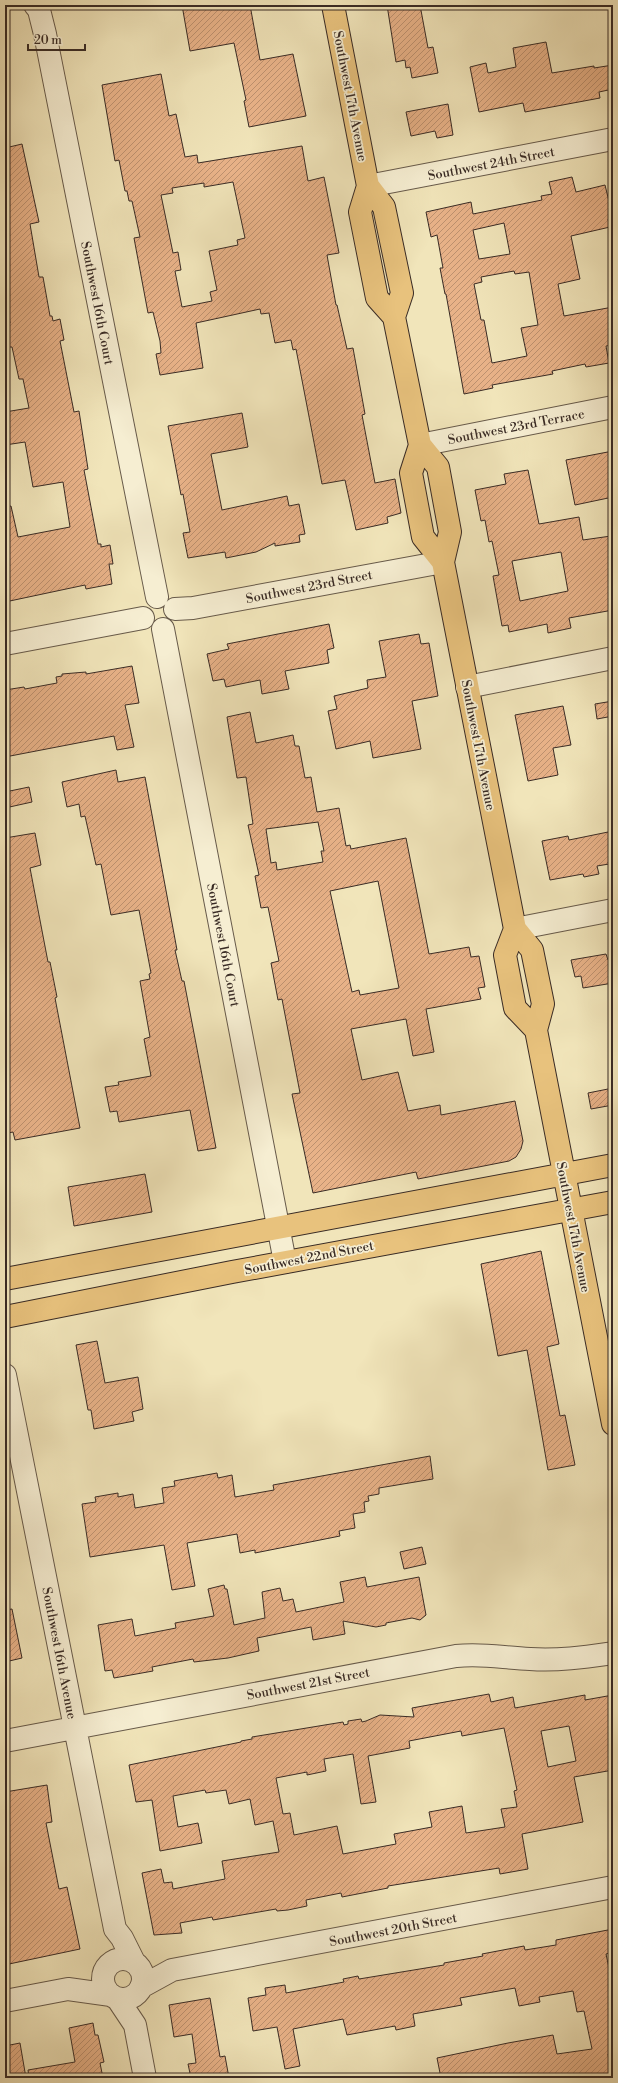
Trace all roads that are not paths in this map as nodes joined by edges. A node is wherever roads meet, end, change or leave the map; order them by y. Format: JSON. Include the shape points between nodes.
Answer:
{"nodes":[{"id":1,"x":332,"y":5,"type":"edge"},
{"id":2,"x":38,"y":7,"type":"edge"},
{"id":3,"x":613,"y":139,"type":"edge"},
{"id":4,"x":368,"y":186,"type":"junction"},
{"id":5,"x":613,"y":407,"type":"edge"},
{"id":6,"x":420,"y":445,"type":"junction"},
{"id":7,"x":443,"y":562,"type":"junction"},
{"id":8,"x":157,"y":597,"type":"junction"},
{"id":9,"x":174,"y":609,"type":"junction"},
{"id":10,"x":143,"y":618,"type":"junction"},
{"id":11,"x":163,"y":629,"type":"junction"},
{"id":12,"x":5,"y":644,"type":"edge"},
{"id":13,"x":613,"y":658,"type":"edge"},
{"id":14,"x":467,"y":687,"type":"junction"},
{"id":15,"x":613,"y":910,"type":"edge"},
{"id":16,"x":515,"y":929,"type":"junction"},
{"id":17,"x":613,"y":1165,"type":"edge"},
{"id":18,"x":564,"y":1175,"type":"junction"},
{"id":19,"x":613,"y":1202,"type":"edge"},
{"id":20,"x":570,"y":1211,"type":"junction"},
{"id":21,"x":279,"y":1228,"type":"junction"},
{"id":22,"x":285,"y":1262,"type":"junction"},
{"id":23,"x":5,"y":1279,"type":"edge"},
{"id":24,"x":5,"y":1317,"type":"edge"},
{"id":25,"x":5,"y":1374,"type":"edge"},
{"id":26,"x":613,"y":1421,"type":"edge"},
{"id":27,"x":613,"y":1653,"type":"edge"},
{"id":28,"x":75,"y":1727,"type":"junction"},
{"id":29,"x":5,"y":1741,"type":"edge"},
{"id":30,"x":613,"y":1887,"type":"edge"},
{"id":31,"x":116,"y":1932,"type":"junction"},
{"id":32,"x":135,"y":1963,"type":"junction"},
{"id":33,"x":106,"y":1968,"type":"junction"},
{"id":34,"x":172,"y":1970,"type":"junction"},
{"id":35,"x":140,"y":1989,"type":"junction"},
{"id":36,"x":68,"y":1990,"type":"junction"},
{"id":37,"x":114,"y":1996,"type":"junction"},
{"id":38,"x":5,"y":2001,"type":"edge"},
{"id":39,"x":134,"y":2025,"type":"junction"},
{"id":40,"x":145,"y":2078,"type":"edge"}],
"edges":[{"from":1,"to":4,"type":"main road","name":"Southwest 17th Avenue"},
{"from":2,"to":8,"type":"street","name":"Southwest 16th Court"},
{"from":3,"to":4,"type":"street","name":"Southwest 24th Street"},
{"from":4,"to":6,"type":"main road","name":"Southwest 17th Avenue","via":[[384,207],[402,292],[394,317]]},
{"from":5,"to":6,"type":"street","name":"Southwest 23rd Terrace"},
{"from":6,"to":7,"type":"main road","name":"Southwest 17th Avenue","via":[[438,467],[450,532]]},
{"from":7,"to":9,"type":"street","name":"Southwest 23rd Street","via":[[193,608]]},
{"from":7,"to":14,"type":"main road","name":"Southwest 17th Avenue"},
{"from":8,"to":9,"type":"street","via":[[170,601]]},
{"from":8,"to":10,"type":"street","via":[[144,604]]},
{"from":9,"to":11,"type":"street","via":[[171,624]]},
{"from":10,"to":11,"type":"street","via":[[152,629]]},
{"from":10,"to":12,"type":"street"},
{"from":11,"to":21,"type":"street","name":"Southwest 16th Court"},
{"from":13,"to":14,"type":"street"},
{"from":14,"to":16,"type":"main road","name":"Southwest 17th Avenue"},
{"from":15,"to":16,"type":"street"},
{"from":16,"to":18,"type":"main road","name":"Southwest 17th Avenue","via":[[532,950],[543,1004],[536,1030]]},
{"from":17,"to":18,"type":"main road"},
{"from":18,"to":20,"type":"main road","name":"Southwest 17th Avenue"},
{"from":18,"to":21,"type":"main road"},
{"from":19,"to":20,"type":"main road","name":"Southwest 22nd Street"},
{"from":20,"to":22,"type":"main road","name":"Southwest 22nd Street"},
{"from":20,"to":26,"type":"main road","name":"Southwest 17th Avenue"},
{"from":21,"to":22,"type":"street","name":"Southwest 16th Court"},
{"from":21,"to":23,"type":"main road"},
{"from":22,"to":24,"type":"main road","name":"Southwest 22nd Street"},
{"from":25,"to":28,"type":"street","name":"Southwest 16th Avenue"},
{"from":27,"to":28,"type":"street","name":"Southwest 21st Street","via":[[568,1659],[530,1659],[479,1654],[456,1656]]},
{"from":28,"to":29,"type":"street","name":"Southwest 21st Street"},
{"from":28,"to":31,"type":"street","name":"Southwest 16th Avenue"},
{"from":30,"to":34,"type":"street","name":"Southwest 20th Street"},
{"from":31,"to":32,"type":"street","name":"Southwest 16th Avenue"},
{"from":31,"to":33,"type":"street","name":"Southwest 16th Avenue","via":[[112,1938]]},
{"from":32,"to":33,"type":"street","via":[[120,1959]]},
{"from":32,"to":34,"type":"street","name":"Southwest 20th Street"},
{"from":32,"to":35,"type":"street","via":[[142,1971]]},
{"from":33,"to":36,"type":"street"},
{"from":33,"to":37,"type":"street","via":[[103,1984]]},
{"from":34,"to":35,"type":"street","name":"Southwest 20th Street"},
{"from":35,"to":37,"type":"street","via":[[132,1996]]},
{"from":35,"to":39,"type":"street","via":[[138,2015]]},
{"from":36,"to":37,"type":"street"},
{"from":36,"to":38,"type":"street"},
{"from":37,"to":39,"type":"street"},
{"from":39,"to":40,"type":"street"}]}
